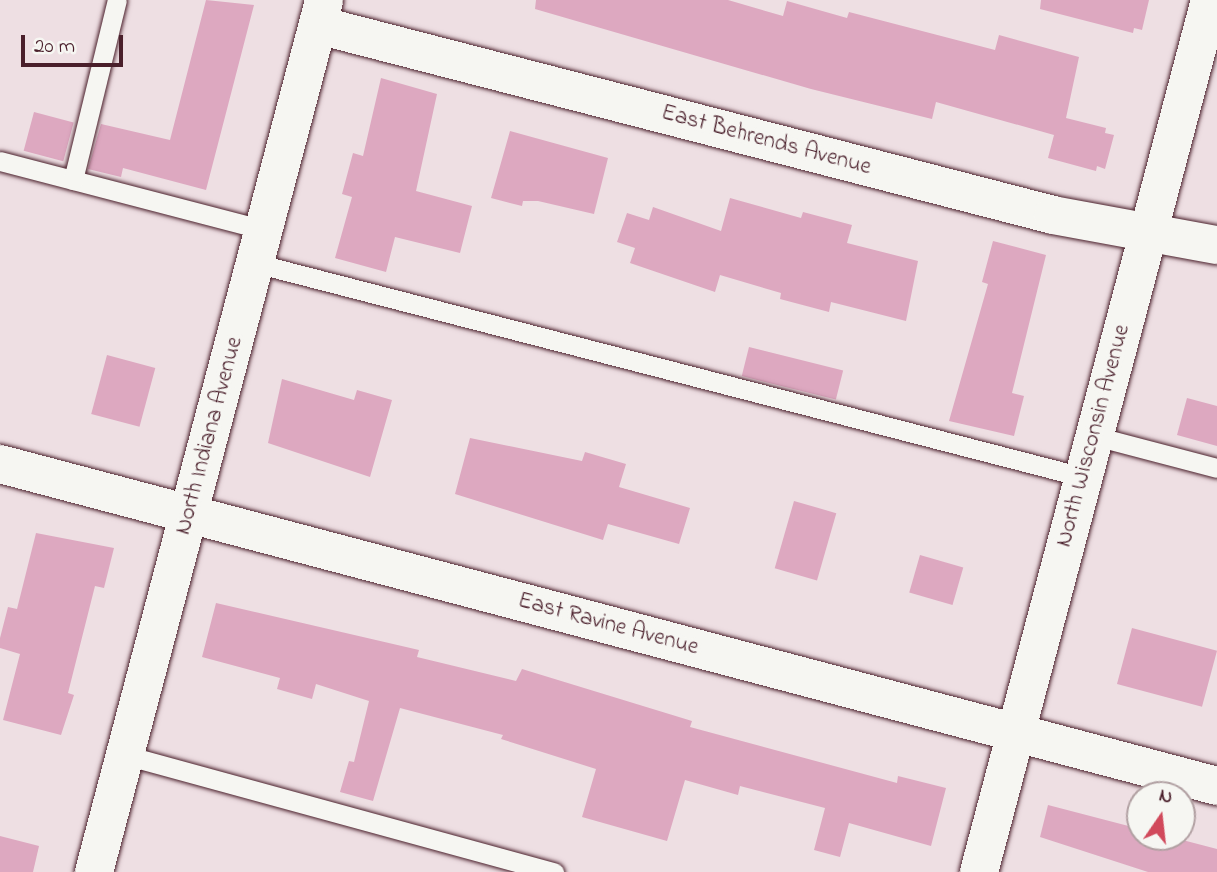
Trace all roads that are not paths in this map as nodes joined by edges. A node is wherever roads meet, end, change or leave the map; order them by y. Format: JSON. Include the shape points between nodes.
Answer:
{"nodes":[{"id":1,"x":117,"y":0,"type":"edge"},
{"id":2,"x":1210,"y":0,"type":"edge"},
{"id":3,"x":321,"y":12,"type":"edge"},
{"id":4,"x":0,"y":161,"type":"edge"},
{"id":5,"x":73,"y":180,"type":"junction"},
{"id":6,"x":1148,"y":231,"type":"junction"},
{"id":7,"x":1217,"y":245,"type":"edge"},
{"id":8,"x":260,"y":247,"type":"junction"},
{"id":9,"x":1095,"y":436,"type":"junction"},
{"id":10,"x":0,"y":464,"type":"edge"},
{"id":11,"x":1217,"y":468,"type":"edge"},
{"id":12,"x":1083,"y":477,"type":"junction"},
{"id":13,"x":189,"y":514,"type":"junction"},
{"id":14,"x":1016,"y":733,"type":"junction"},
{"id":15,"x":125,"y":755,"type":"junction"},
{"id":16,"x":1217,"y":786,"type":"edge"},
{"id":17,"x":94,"y":872,"type":"edge"},
{"id":18,"x":554,"y":872,"type":"edge"},
{"id":19,"x":979,"y":872,"type":"edge"}],
"edges":[{"from":1,"to":5,"type":"lane"},
{"from":2,"to":6,"type":"street","name":"North Wisconsin Avenue"},
{"from":3,"to":6,"type":"street","name":"East Behrends Avenue","via":[[1053,215]]},
{"from":3,"to":8,"type":"street","name":"North Indiana Avenue"},
{"from":4,"to":5,"type":"lane"},
{"from":5,"to":8,"type":"lane"},
{"from":6,"to":7,"type":"street","name":"East Behrends Avenue"},
{"from":6,"to":9,"type":"street","name":"North Wisconsin Avenue"},
{"from":8,"to":12,"type":"lane"},
{"from":8,"to":13,"type":"street","name":"North Indiana Avenue"},
{"from":9,"to":11,"type":"lane"},
{"from":9,"to":12,"type":"street","name":"North Wisconsin Avenue"},
{"from":10,"to":13,"type":"street","name":"East Ravine Avenue"},
{"from":12,"to":14,"type":"street","name":"North Wisconsin Avenue"},
{"from":13,"to":14,"type":"street","name":"East Ravine Avenue"},
{"from":13,"to":15,"type":"street","name":"North Indiana Avenue"},
{"from":14,"to":16,"type":"street","name":"East Ravine Avenue"},
{"from":14,"to":19,"type":"street","name":"North Wisconsin Avenue"},
{"from":15,"to":17,"type":"street","name":"North Indiana Avenue"},
{"from":15,"to":18,"type":"lane"}]}
